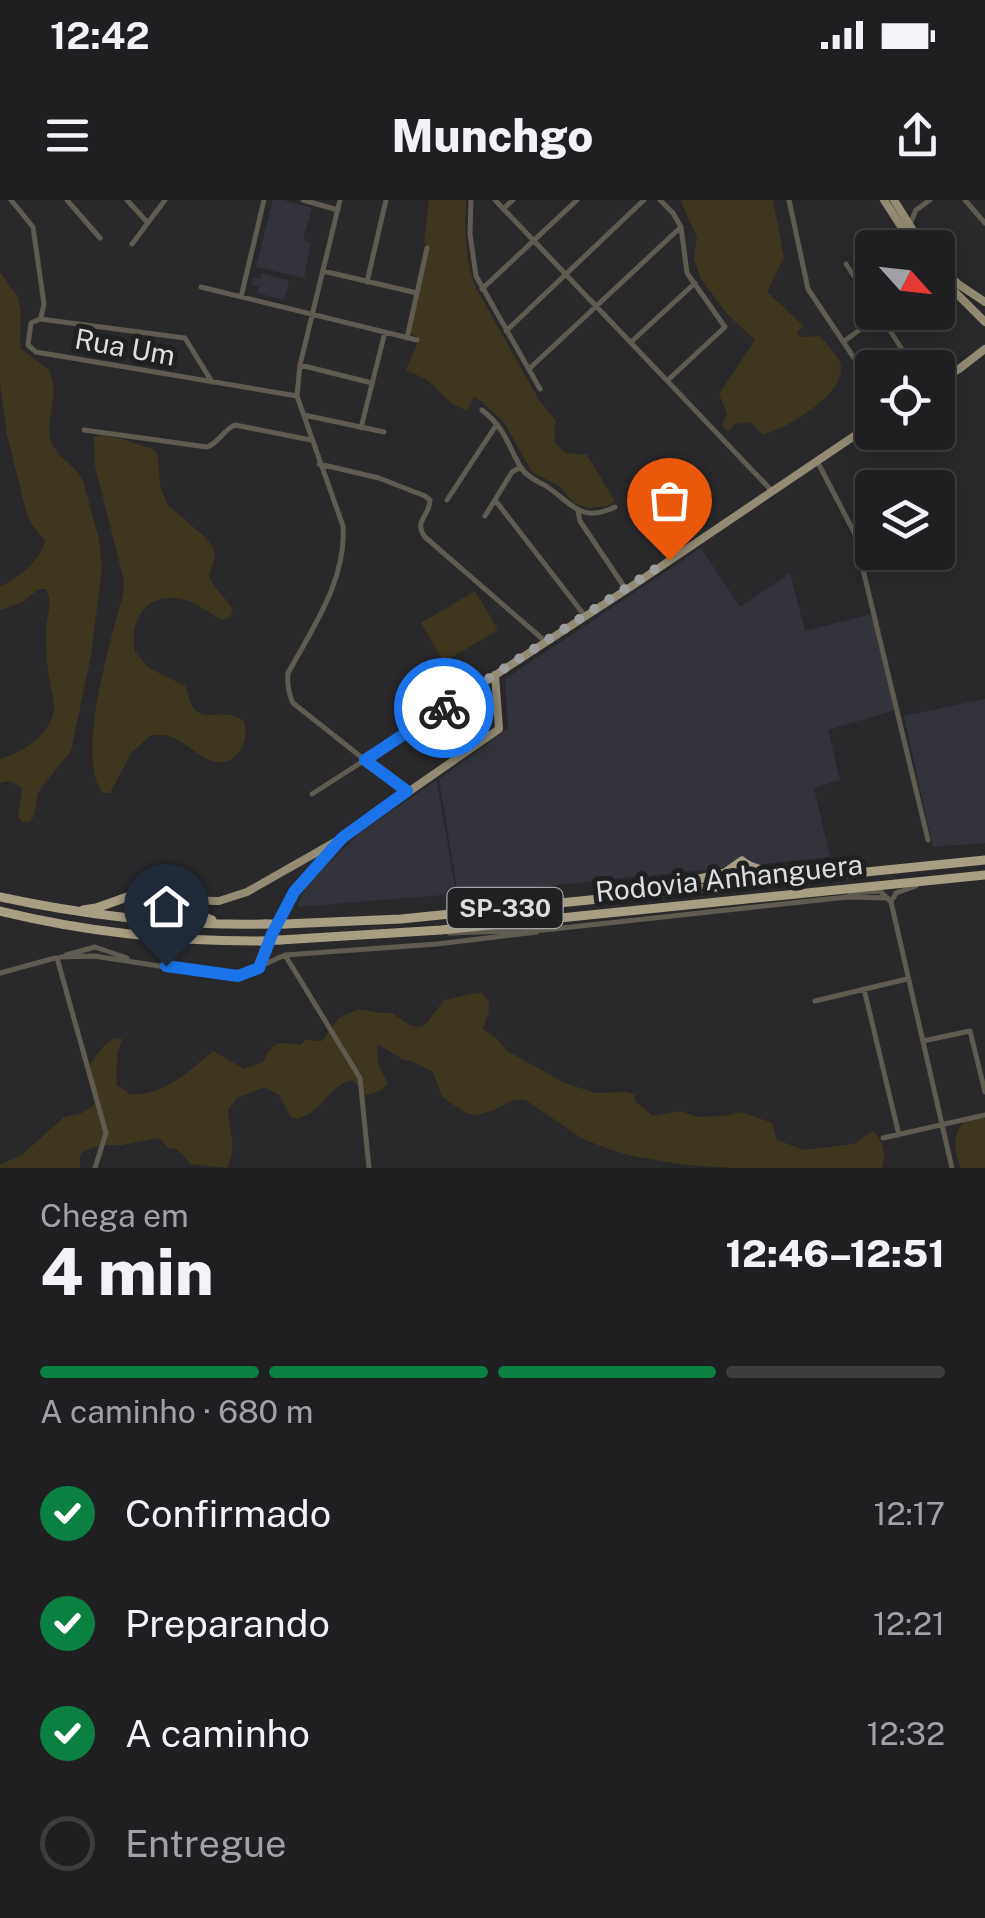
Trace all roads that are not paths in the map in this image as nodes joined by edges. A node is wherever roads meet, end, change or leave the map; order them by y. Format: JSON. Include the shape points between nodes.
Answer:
{"nodes":[{"id":1,"x":12,"y":200,"type":"edge"},
{"id":2,"x":67,"y":200,"type":"edge"},
{"id":3,"x":127,"y":200,"type":"edge"},
{"id":4,"x":165,"y":200,"type":"edge"},
{"id":5,"x":264,"y":200,"type":"edge"},
{"id":6,"x":303,"y":200,"type":"edge"},
{"id":7,"x":340,"y":200,"type":"edge"},
{"id":8,"x":386,"y":200,"type":"edge"},
{"id":9,"x":472,"y":200,"type":"edge"},
{"id":10,"x":495,"y":200,"type":"edge"},
{"id":11,"x":512,"y":200,"type":"edge"},
{"id":12,"x":577,"y":200,"type":"edge"},
{"id":13,"x":644,"y":200,"type":"edge"},
{"id":14,"x":660,"y":200,"type":"edge"},
{"id":15,"x":788,"y":200,"type":"edge"},
{"id":16,"x":884,"y":200,"type":"edge"},
{"id":17,"x":930,"y":200,"type":"edge"},
{"id":18,"x":965,"y":200,"type":"edge"},
{"id":19,"x":896,"y":204,"type":"edge"},
{"id":20,"x":503,"y":209,"type":"junction"},
{"id":21,"x":985,"y":209,"type":"edge"},
{"id":22,"x":338,"y":210,"type":"junction"},
{"id":23,"x":916,"y":210,"type":"junction"},
{"id":24,"x":978,"y":216,"type":"junction"},
{"id":25,"x":148,"y":223,"type":"junction"},
{"id":26,"x":985,"y":223,"type":"edge"},
{"id":27,"x":682,"y":227,"type":"junction"},
{"id":28,"x":910,"y":227,"type":"junction"},
{"id":29,"x":903,"y":230,"type":"edge"},
{"id":30,"x":912,"y":230,"type":"edge"},
{"id":31,"x":100,"y":238,"type":"dead end"},
{"id":32,"x":533,"y":241,"type":"junction"},
{"id":33,"x":132,"y":244,"type":"dead end"},
{"id":34,"x":426,"y":248,"type":"dead end"},
{"id":35,"x":846,"y":264,"type":"dead end"},
{"id":36,"x":323,"y":271,"type":"junction"},
{"id":37,"x":566,"y":274,"type":"junction"},
{"id":38,"x":855,"y":278,"type":"edge"},
{"id":39,"x":955,"y":281,"type":"edge"},
{"id":40,"x":367,"y":282,"type":"junction"},
{"id":41,"x":695,"y":284,"type":"junction"},
{"id":42,"x":201,"y":287,"type":"dead end"},
{"id":43,"x":482,"y":289,"type":"junction"},
{"id":44,"x":955,"y":292,"type":"edge"},
{"id":45,"x":416,"y":293,"type":"junction"},
{"id":46,"x":241,"y":297,"type":"junction"},
{"id":47,"x":985,"y":302,"type":"edge"},
{"id":48,"x":596,"y":306,"type":"junction"},
{"id":49,"x":312,"y":314,"type":"junction"},
{"id":50,"x":38,"y":319,"type":"junction"},
{"id":51,"x":985,"y":322,"type":"edge"},
{"id":52,"x":858,"y":330,"type":"edge"},
{"id":53,"x":506,"y":331,"type":"junction"},
{"id":54,"x":384,"y":332,"type":"junction"},
{"id":55,"x":406,"y":338,"type":"junction"},
{"id":56,"x":418,"y":340,"type":"dead end"},
{"id":57,"x":631,"y":342,"type":"junction"},
{"id":58,"x":843,"y":342,"type":"junction"},
{"id":59,"x":985,"y":346,"type":"edge"},
{"id":60,"x":855,"y":360,"type":"edge"},
{"id":61,"x":300,"y":365,"type":"junction"},
{"id":62,"x":530,"y":369,"type":"junction"},
{"id":63,"x":955,"y":371,"type":"edge"},
{"id":64,"x":668,"y":380,"type":"junction"},
{"id":65,"x":212,"y":382,"type":"junction"},
{"id":66,"x":372,"y":382,"type":"junction"},
{"id":67,"x":540,"y":389,"type":"dead end"},
{"id":68,"x":297,"y":396,"type":"junction"},
{"id":69,"x":482,"y":410,"type":"dead end"},
{"id":70,"x":303,"y":415,"type":"junction"},
{"id":71,"x":497,"y":424,"type":"junction"},
{"id":72,"x":362,"y":428,"type":"junction"},
{"id":73,"x":84,"y":430,"type":"dead end"},
{"id":74,"x":384,"y":432,"type":"dead end"},
{"id":75,"x":855,"y":435,"type":"edge"},
{"id":76,"x":311,"y":440,"type":"junction"},
{"id":77,"x":817,"y":461,"type":"junction"},
{"id":78,"x":319,"y":464,"type":"junction"},
{"id":79,"x":521,"y":467,"type":"junction"},
{"id":80,"x":772,"y":490,"type":"junction"},
{"id":81,"x":447,"y":500,"type":"dead end"},
{"id":82,"x":495,"y":500,"type":"junction"},
{"id":83,"x":614,"y":507,"type":"dead end"},
{"id":84,"x":578,"y":510,"type":"junction"},
{"id":85,"x":484,"y":516,"type":"dead end"},
{"id":86,"x":626,"y":590,"type":"junction"},
{"id":87,"x":586,"y":616,"type":"junction"},
{"id":88,"x":546,"y":642,"type":"junction"},
{"id":89,"x":495,"y":675,"type":"junction"},
{"id":90,"x":365,"y":760,"type":"junction"},
{"id":91,"x":407,"y":791,"type":"junction"},
{"id":92,"x":312,"y":794,"type":"dead end"},
{"id":93,"x":342,"y":838,"type":"junction"},
{"id":94,"x":928,"y":840,"type":"dead end"},
{"id":95,"x":985,"y":860,"type":"edge"},
{"id":96,"x":854,"y":874,"type":"junction"},
{"id":97,"x":985,"y":876,"type":"edge"},
{"id":98,"x":938,"y":880,"type":"junction"},
{"id":99,"x":828,"y":890,"type":"junction"},
{"id":100,"x":620,"y":897,"type":"junction"},
{"id":101,"x":0,"y":898,"type":"edge"},
{"id":102,"x":176,"y":900,"type":"junction"},
{"id":103,"x":890,"y":900,"type":"junction"},
{"id":104,"x":55,"y":909,"type":"junction"},
{"id":105,"x":0,"y":912,"type":"edge"},
{"id":106,"x":234,"y":925,"type":"junction"},
{"id":107,"x":441,"y":930,"type":"junction"},
{"id":108,"x":544,"y":930,"type":"junction"},
{"id":109,"x":97,"y":947,"type":"junction"},
{"id":110,"x":285,"y":956,"type":"junction"},
{"id":111,"x":59,"y":957,"type":"junction"},
{"id":112,"x":96,"y":957,"type":"junction"},
{"id":113,"x":139,"y":962,"type":"junction"},
{"id":114,"x":259,"y":968,"type":"junction"},
{"id":115,"x":0,"y":973,"type":"edge"},
{"id":116,"x":908,"y":979,"type":"junction"},
{"id":117,"x":864,"y":989,"type":"junction"},
{"id":118,"x":815,"y":1000,"type":"dead end"},
{"id":119,"x":922,"y":1041,"type":"junction"},
{"id":120,"x":985,"y":1092,"type":"edge"},
{"id":121,"x":985,"y":1115,"type":"edge"},
{"id":122,"x":943,"y":1124,"type":"junction"},
{"id":123,"x":899,"y":1134,"type":"junction"},
{"id":124,"x":883,"y":1138,"type":"dead end"},
{"id":125,"x":95,"y":1168,"type":"edge"},
{"id":126,"x":369,"y":1168,"type":"edge"},
{"id":127,"x":952,"y":1168,"type":"edge"}],
"edges":[{"from":1,"to":50,"type":"street","via":[[34,226],[44,304]]},
{"from":2,"to":31,"type":"street"},
{"from":3,"to":25,"type":"street"},
{"from":4,"to":25,"type":"street"},
{"from":5,"to":46,"type":"street"},
{"from":6,"to":22,"type":"street"},
{"from":7,"to":22,"type":"street"},
{"from":8,"to":40,"type":"street"},
{"from":9,"to":43,"type":"street","via":[[470,234]]},
{"from":10,"to":20,"type":"street"},
{"from":11,"to":20,"type":"street"},
{"from":12,"to":32,"type":"street"},
{"from":13,"to":37,"type":"street"},
{"from":14,"to":27,"type":"street"},
{"from":15,"to":58,"type":"street","via":[[808,289]]},
{"from":16,"to":29,"type":"main road"},
{"from":17,"to":23,"type":"street"},
{"from":18,"to":24,"type":"street"},
{"from":19,"to":23,"type":"street"},
{"from":19,"to":28,"type":"main road"},
{"from":20,"to":32,"type":"street"},
{"from":21,"to":24,"type":"street"},
{"from":22,"to":36,"type":"street"},
{"from":23,"to":28,"type":"street"},
{"from":24,"to":26,"type":"street"},
{"from":25,"to":33,"type":"street"},
{"from":27,"to":41,"type":"street","via":[[687,273]]},
{"from":27,"to":48,"type":"street"},
{"from":28,"to":30,"type":"main road"},
{"from":32,"to":37,"type":"street"},
{"from":32,"to":43,"type":"street"},
{"from":34,"to":45,"type":"street"},
{"from":35,"to":38,"type":"street"},
{"from":36,"to":40,"type":"street"},
{"from":36,"to":49,"type":"street"},
{"from":37,"to":48,"type":"street"},
{"from":37,"to":53,"type":"street"},
{"from":39,"to":47,"type":"main road"},
{"from":40,"to":45,"type":"street"},
{"from":41,"to":57,"type":"street"},
{"from":41,"to":64,"type":"street","via":[[725,327]]},
{"from":42,"to":46,"type":"street"},
{"from":43,"to":53,"type":"street"},
{"from":44,"to":51,"type":"main road"},
{"from":45,"to":55,"type":"street"},
{"from":46,"to":49,"type":"street"},
{"from":48,"to":57,"type":"street"},
{"from":48,"to":62,"type":"street"},
{"from":49,"to":54,"type":"street"},
{"from":49,"to":61,"type":"street"},
{"from":50,"to":65,"type":"street","via":[[185,338]]},
{"from":50,"to":65,"type":"street","name":"Rua Um","via":[[31,323],[32,350]]},
{"from":52,"to":58,"type":"street"},
{"from":53,"to":62,"type":"street"},
{"from":54,"to":55,"type":"street"},
{"from":54,"to":66,"type":"street"},
{"from":55,"to":56,"type":"street"},
{"from":57,"to":64,"type":"street"},
{"from":58,"to":60,"type":"street"},
{"from":59,"to":63,"type":"main road"},
{"from":61,"to":66,"type":"street"},
{"from":61,"to":68,"type":"street"},
{"from":62,"to":67,"type":"street"},
{"from":64,"to":80,"type":"street"},
{"from":65,"to":68,"type":"street","name":"Rua Um"},
{"from":66,"to":72,"type":"street"},
{"from":68,"to":70,"type":"street"},
{"from":69,"to":71,"type":"street"},
{"from":70,"to":72,"type":"street"},
{"from":70,"to":76,"type":"street"},
{"from":71,"to":79,"type":"street"},
{"from":71,"to":81,"type":"street"},
{"from":72,"to":74,"type":"street"},
{"from":73,"to":76,"type":"street","via":[[207,447],[235,424]]},
{"from":75,"to":77,"type":"main road"},
{"from":76,"to":78,"type":"street"},
{"from":77,"to":80,"type":"main road"},
{"from":77,"to":94,"type":"street","via":[[854,532]]},
{"from":78,"to":88,"type":"street","via":[[426,496],[430,506],[419,522],[424,537]]},
{"from":78,"to":90,"type":"street","via":[[344,543],[321,613],[288,673],[288,693]]},
{"from":79,"to":82,"type":"street"},
{"from":79,"to":84,"type":"street"},
{"from":80,"to":86,"type":"main road"},
{"from":82,"to":85,"type":"street"},
{"from":82,"to":87,"type":"street"},
{"from":83,"to":84,"type":"street"},
{"from":84,"to":86,"type":"street"},
{"from":86,"to":87,"type":"main road"},
{"from":87,"to":88,"type":"main road"},
{"from":88,"to":89,"type":"main road"},
{"from":89,"to":90,"type":"main road"},
{"from":89,"to":91,"type":"main road","via":[[499,729]]},
{"from":90,"to":91,"type":"main road"},
{"from":90,"to":92,"type":"street"},
{"from":91,"to":93,"type":"main road"},
{"from":93,"to":102,"type":"main road","via":[[235,897]]},
{"from":93,"to":114,"type":"street","via":[[288,901]]},
{"from":95,"to":96,"type":"highway","name":"Rodovia Anhanguera","number":"SP-330"},
{"from":96,"to":100,"type":"highway","name":"Rodovia Anhanguera","number":"SP-330"},
{"from":96,"to":100,"type":"highway","via":[[762,870],[742,861],[706,878]]},
{"from":97,"to":98,"type":"highway","name":"Rodovia Anhanguera","number":"SP-330"},
{"from":98,"to":99,"type":"highway","name":"Rodovia Anhanguera","number":"SP-330"},
{"from":98,"to":103,"type":"street","via":[[903,889]]},
{"from":99,"to":103,"type":"street","via":[[880,892]]},
{"from":99,"to":107,"type":"highway","name":"Rodovia Anhanguera","number":"SP-330"},
{"from":100,"to":106,"type":"highway","name":"Rodovia Anhanguera","number":"SP-330","bridge":true,"via":[[401,919]]},
{"from":101,"to":104,"type":"highway","name":"Rodovia Anhanguera","number":"SP-330"},
{"from":102,"to":104,"type":"highway","via":[[133,895],[85,910]]},
{"from":102,"to":106,"type":"highway","via":[[195,915]]},
{"from":103,"to":108,"type":"street","via":[[847,898]]},
{"from":103,"to":116,"type":"street"},
{"from":104,"to":106,"type":"highway","name":"Rodovia Anhanguera","number":"SP-330"},
{"from":105,"to":107,"type":"highway","name":"Rodovia Anhanguera","number":"SP-330","bridge":true,"via":[[60,926],[205,940]]},
{"from":107,"to":108,"type":"street"},
{"from":108,"to":110,"type":"street"},
{"from":109,"to":111,"type":"street"},
{"from":109,"to":112,"type":"street"},
{"from":109,"to":113,"type":"street"},
{"from":110,"to":114,"type":"street"},
{"from":110,"to":126,"type":"street","via":[[360,1078]]},
{"from":111,"to":112,"type":"street"},
{"from":111,"to":115,"type":"street"},
{"from":111,"to":125,"type":"street","via":[[106,1134]]},
{"from":112,"to":113,"type":"street"},
{"from":113,"to":114,"type":"street","via":[[224,976]]},
{"from":116,"to":117,"type":"street"},
{"from":116,"to":119,"type":"street"},
{"from":117,"to":118,"type":"street"},
{"from":117,"to":123,"type":"street"},
{"from":119,"to":120,"type":"street","via":[[970,1030]]},
{"from":119,"to":122,"type":"street"},
{"from":121,"to":122,"type":"street"},
{"from":122,"to":123,"type":"street"},
{"from":122,"to":127,"type":"street"},
{"from":123,"to":124,"type":"street"}]}
